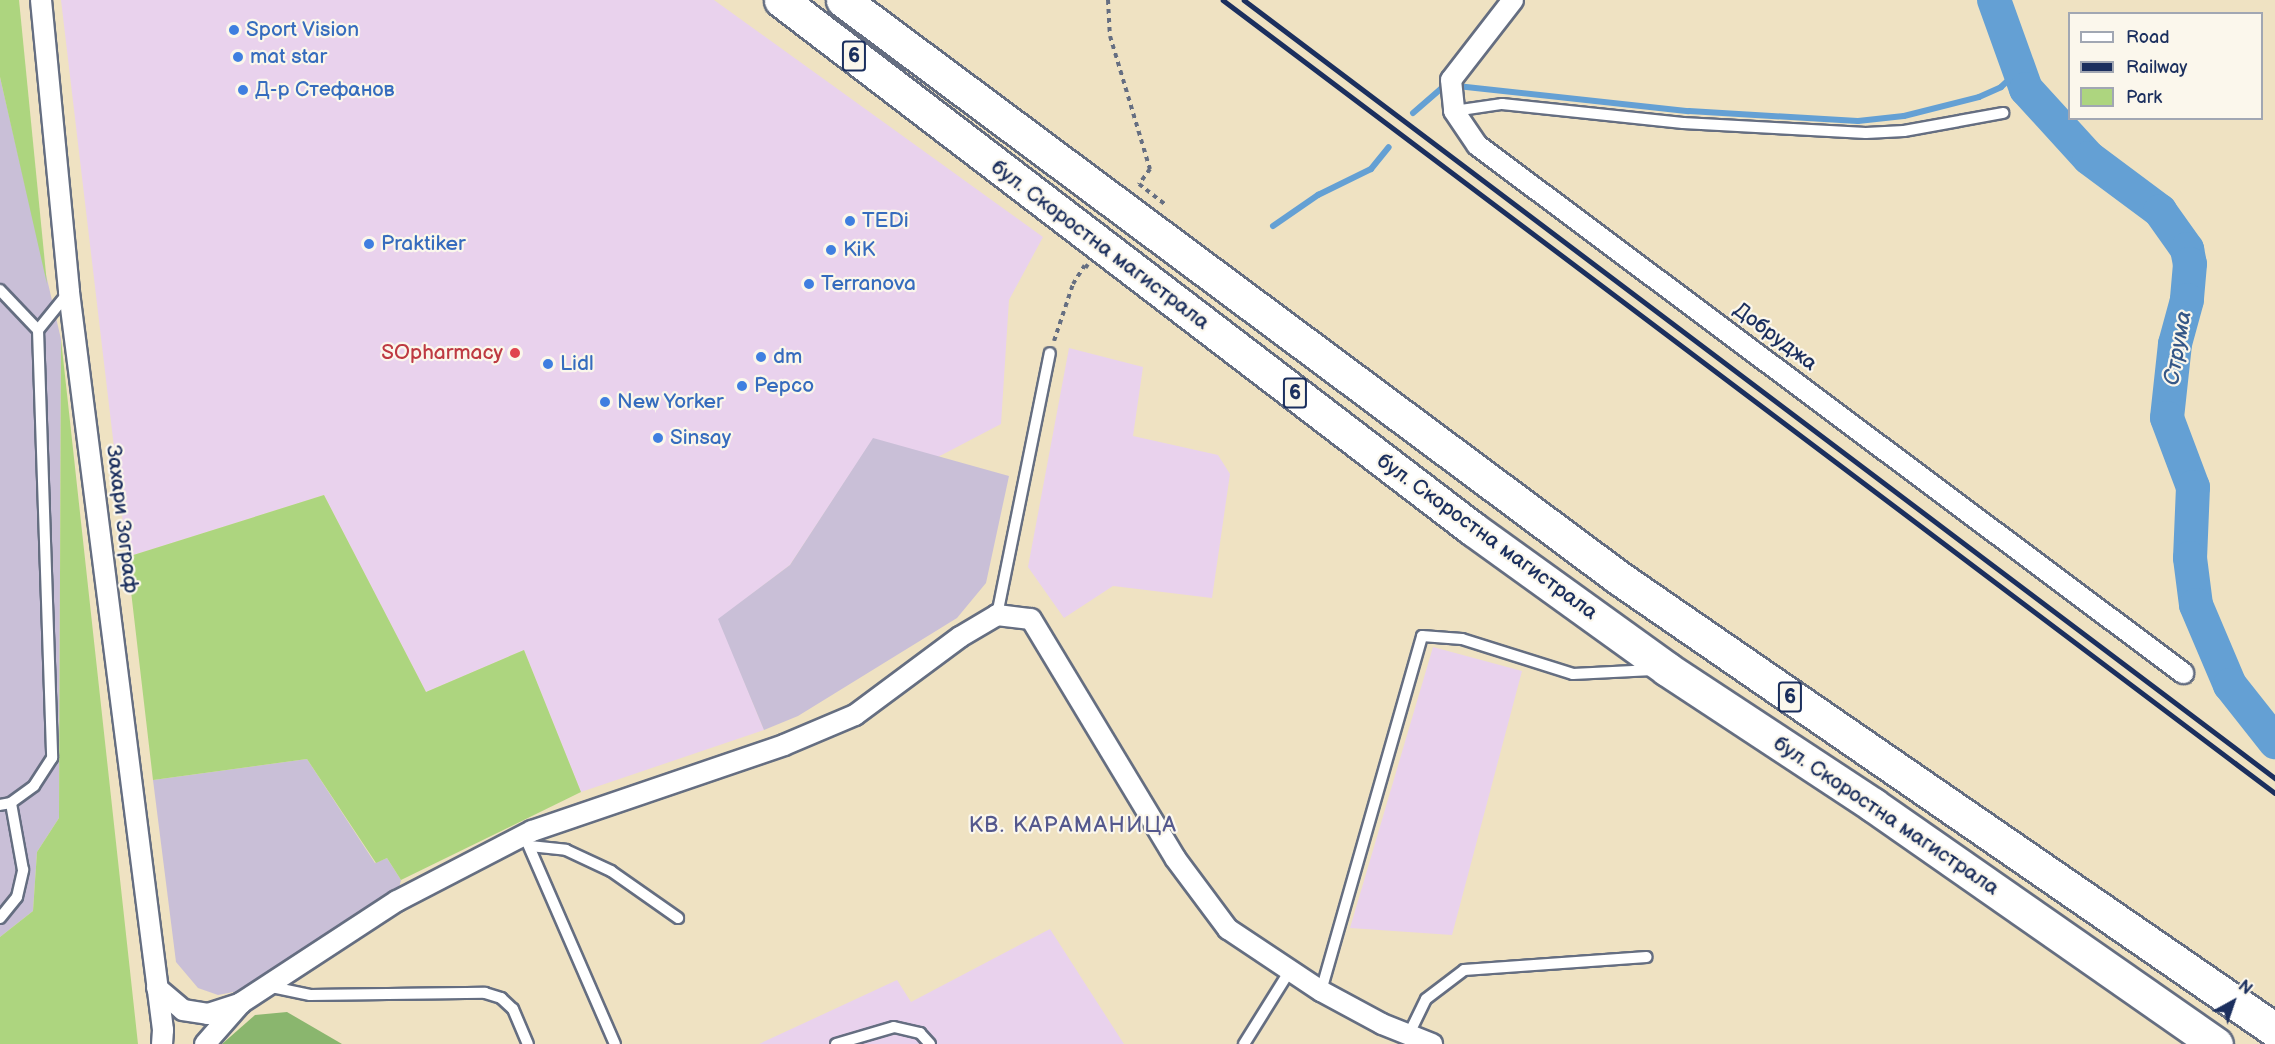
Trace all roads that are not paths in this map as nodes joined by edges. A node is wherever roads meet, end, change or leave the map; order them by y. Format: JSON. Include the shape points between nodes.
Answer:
{"nodes":[{"id":1,"x":41,"y":0,"type":"edge"},
{"id":2,"x":781,"y":0,"type":"edge"},
{"id":3,"x":843,"y":0,"type":"edge"},
{"id":4,"x":861,"y":0,"type":"edge"},
{"id":5,"x":1513,"y":0,"type":"edge"},
{"id":6,"x":925,"y":63,"type":"junction"},
{"id":7,"x":1451,"y":95,"type":"junction"},
{"id":8,"x":2003,"y":114,"type":"dead end"},
{"id":9,"x":0,"y":290,"type":"edge"},
{"id":10,"x":69,"y":292,"type":"junction"},
{"id":11,"x":38,"y":330,"type":"junction"},
{"id":12,"x":1050,"y":353,"type":"road end"},
{"id":13,"x":996,"y":615,"type":"junction"},
{"id":14,"x":1667,"y":669,"type":"junction"},
{"id":15,"x":2183,"y":673,"type":"dead end"},
{"id":16,"x":6,"y":804,"type":"edge"},
{"id":17,"x":527,"y":841,"type":"junction"},
{"id":18,"x":0,"y":918,"type":"edge"},
{"id":19,"x":678,"y":918,"type":"dead end"},
{"id":20,"x":1647,"y":957,"type":"dead end"},
{"id":21,"x":1289,"y":972,"type":"junction"},
{"id":22,"x":267,"y":986,"type":"junction"},
{"id":23,"x":157,"y":988,"type":"junction"},
{"id":24,"x":1321,"y":991,"type":"junction"},
{"id":25,"x":241,"y":1004,"type":"junction"},
{"id":26,"x":2275,"y":1030,"type":"edge"},
{"id":27,"x":1408,"y":1039,"type":"edge"},
{"id":28,"x":613,"y":1043,"type":"edge"},
{"id":29,"x":162,"y":1044,"type":"edge"},
{"id":30,"x":205,"y":1044,"type":"edge"},
{"id":31,"x":528,"y":1044,"type":"edge"},
{"id":32,"x":836,"y":1044,"type":"edge"},
{"id":33,"x":930,"y":1044,"type":"edge"},
{"id":34,"x":1244,"y":1044,"type":"edge"},
{"id":35,"x":1432,"y":1044,"type":"edge"},
{"id":36,"x":2216,"y":1044,"type":"edge"}],
"edges":[{"from":1,"to":10,"type":"street","name":"Захари Зограф"},
{"from":2,"to":14,"type":"highway","name":"бул. Скоростна магистрала","number":"6","via":[[1473,529]]},
{"from":3,"to":6,"type":"highway","name":"бул. Скоростна магистрала","number":"6"},
{"from":4,"to":6,"type":"highway"},
{"from":5,"to":7,"type":"street"},
{"from":6,"to":26,"type":"highway","name":"бул. Скоростна магистрала","number":"6","via":[[1619,578]]},
{"from":7,"to":8,"type":"lane","via":[[1683,123],[1866,133],[1904,131]]},
{"from":7,"to":15,"type":"street","name":"Добруджа","via":[[1478,145]]},
{"from":9,"to":11,"type":"lane"},
{"from":10,"to":11,"type":"lane"},
{"from":10,"to":23,"type":"street","name":"Захари Зограф"},
{"from":11,"to":16,"type":"lane","via":[[52,758],[34,786]]},
{"from":12,"to":13,"type":"lane"},
{"from":13,"to":17,"type":"street","via":[[855,715]]},
{"from":13,"to":21,"type":"street","via":[[1031,619],[1175,858],[1228,929]]},
{"from":14,"to":24,"type":"lane","via":[[1573,674],[1462,639],[1422,636]]},
{"from":14,"to":36,"type":"highway","name":"бул. Скоростна магистрала","number":"6","via":[[1873,805]]},
{"from":16,"to":18,"type":"lane","via":[[23,870],[17,897]]},
{"from":17,"to":19,"type":"lane","via":[[566,850],[602,867]]},
{"from":17,"to":22,"type":"street","via":[[398,901]]},
{"from":17,"to":28,"type":"lane"},
{"from":20,"to":27,"type":"lane","via":[[1464,970],[1426,999]]},
{"from":21,"to":24,"type":"street"},
{"from":21,"to":34,"type":"lane"},
{"from":22,"to":25,"type":"street"},
{"from":22,"to":31,"type":"lane","via":[[310,995],[485,993],[501,998],[513,1009]]},
{"from":23,"to":25,"type":"street","via":[[183,1010],[208,1014]]},
{"from":23,"to":29,"type":"street","name":"Захари Зограф"},
{"from":24,"to":27,"type":"street"},
{"from":25,"to":30,"type":"street"},
{"from":27,"to":35,"type":"street"},
{"from":32,"to":33,"type":"lane","via":[[894,1027],[920,1034]]}]}
